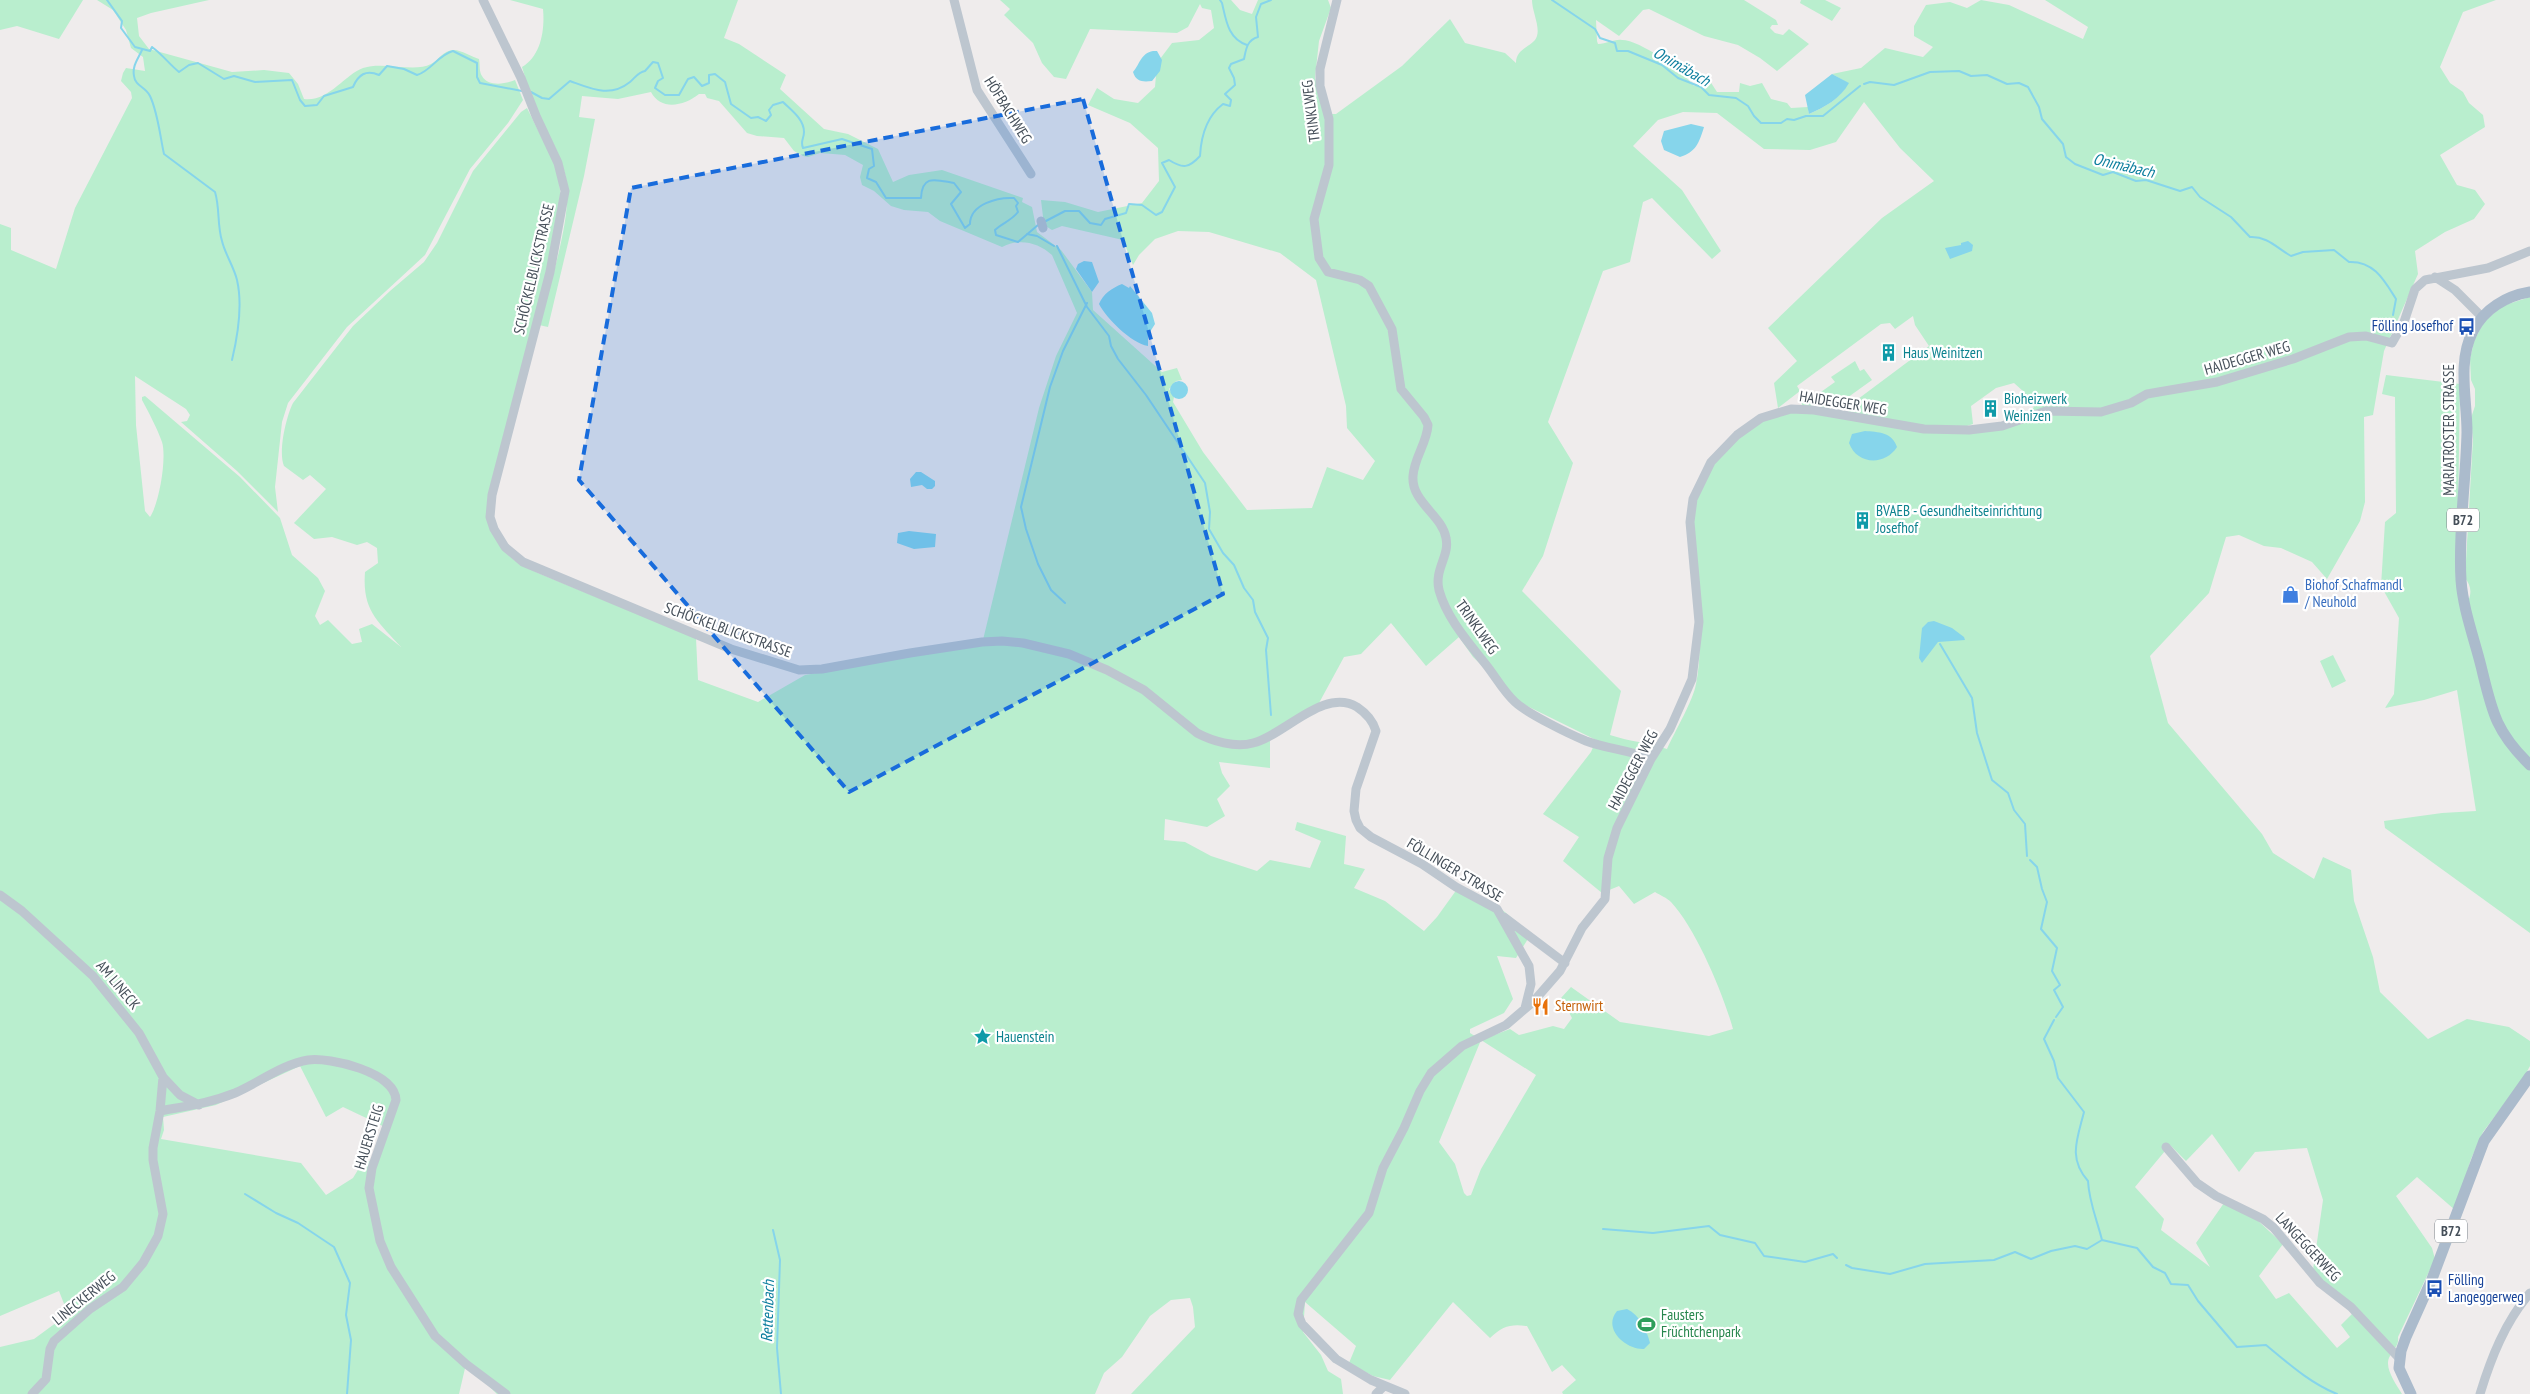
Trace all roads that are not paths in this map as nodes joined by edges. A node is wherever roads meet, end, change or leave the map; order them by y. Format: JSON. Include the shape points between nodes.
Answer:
{"nodes":[{"id":1,"x":483,"y":0,"type":"edge"},
{"id":2,"x":954,"y":0,"type":"edge"},
{"id":3,"x":1337,"y":0,"type":"edge"},
{"id":4,"x":1031,"y":174,"type":"dead end"},
{"id":5,"x":2530,"y":251,"type":"edge"},
{"id":6,"x":2435,"y":277,"type":"junction"},
{"id":7,"x":2530,"y":292,"type":"edge"},
{"id":8,"x":2482,"y":316,"type":"junction"},
{"id":9,"x":1371,"y":749,"type":"joint"},
{"id":10,"x":1651,"y":759,"type":"junction"},
{"id":11,"x":2530,"y":765,"type":"edge"},
{"id":12,"x":0,"y":895,"type":"edge"},
{"id":13,"x":1502,"y":916,"type":"junction"},
{"id":14,"x":1565,"y":963,"type":"junction"},
{"id":15,"x":1525,"y":1009,"type":"junction"},
{"id":16,"x":2530,"y":1076,"type":"edge"},
{"id":17,"x":163,"y":1077,"type":"junction"},
{"id":18,"x":199,"y":1105,"type":"junction"},
{"id":19,"x":160,"y":1111,"type":"junction"},
{"id":20,"x":2166,"y":1146,"type":"dead end"},
{"id":21,"x":2530,"y":1293,"type":"edge"},
{"id":22,"x":2399,"y":1358,"type":"junction"},
{"id":23,"x":1384,"y":1386,"type":"junction"},
{"id":24,"x":32,"y":1394,"type":"edge"},
{"id":25,"x":506,"y":1394,"type":"edge"},
{"id":26,"x":1376,"y":1394,"type":"edge"},
{"id":27,"x":1405,"y":1394,"type":"edge"},
{"id":28,"x":2411,"y":1394,"type":"edge"},
{"id":29,"x":2480,"y":1394,"type":"edge"}],
"edges":[{"from":1,"to":9,"type":"street","name":"SCHÖCKELBLICKSTRASSE","via":[[558,163],[565,191],[550,272],[490,509],[494,529],[516,557],[540,570],[725,646],[799,670],[982,642],[1023,643],[1069,654],[1108,670],[1144,690],[1206,738],[1251,744],[1325,704],[1342,702],[1364,712],[1374,725],[1376,731]]},
{"from":2,"to":4,"type":"street","name":"HÖFBACHWEG","via":[[977,90]]},
{"from":3,"to":10,"type":"street","name":"TRINKLWEG","via":[[1320,69],[1320,86],[1329,119],[1329,165],[1314,218],[1315,242],[1319,258],[1328,272],[1360,280],[1369,286],[1392,330],[1401,389],[1428,425],[1412,477],[1419,498],[1441,525],[1446,538],[1446,552],[1438,571],[1443,603],[1455,624],[1517,704],[1586,741],[1633,751]]},
{"from":5,"to":6,"type":"street","via":[[2488,268]]},
{"from":6,"to":8,"type":"street","via":[[2455,290]]},
{"from":6,"to":10,"type":"street","name":"HAIDEGGER WEG","via":[[2425,280],[2416,289],[2392,343],[2366,336],[2349,337],[2293,360],[2217,382],[2147,394],[2131,403],[2101,412],[2046,410],[2002,426],[1969,430],[1924,429],[1798,409],[1760,418],[1719,452],[1693,499],[1690,522],[1699,622],[1695,665],[1680,709]]},
{"from":7,"to":8,"type":"main road","name":"MARIATROSTER STRASSE","number":"B72","via":[[2509,297]]},
{"from":8,"to":11,"type":"main road","name":"MARIATROSTER STRASSE","number":"B72","via":[[2464,356],[2467,430],[2461,581],[2493,715],[2505,739]]},
{"from":9,"to":13,"type":"street","name":"FÖLLINGER STRASSE","via":[[1355,795],[1354,811],[1360,828],[1491,905]]},
{"from":10,"to":14,"type":"street","name":"HAIDEGGER WEG","via":[[1610,848],[1605,899],[1582,928]]},
{"from":12,"to":17,"type":"street","name":"AM LINECK","via":[[93,976],[139,1033]]},
{"from":13,"to":14,"type":"street"},
{"from":13,"to":15,"type":"street","name":"FÖLLINGER STRASSE","via":[[1529,966],[1531,984]]},
{"from":14,"to":15,"type":"street","name":"HAIDEGGER WEG"},
{"from":15,"to":23,"type":"street","via":[[1506,1025],[1462,1046],[1431,1073],[1383,1168],[1369,1213],[1301,1300],[1298,1314],[1308,1331],[1352,1371]]},
{"from":16,"to":22,"type":"main road","number":"B72","via":[[2484,1142]]},
{"from":17,"to":18,"type":"street","name":"AM LINECK","via":[[180,1095]]},
{"from":17,"to":19,"type":"street","name":"LINECKERWEG"},
{"from":18,"to":19,"type":"street","name":"HAUERSTEIG"},
{"from":18,"to":25,"type":"street","name":"HAUERSTEIG","via":[[236,1093],[307,1060],[351,1066],[368,1071],[390,1084],[396,1100],[372,1168],[370,1188],[380,1241],[391,1267],[435,1336]]},
{"from":19,"to":24,"type":"street","name":"LINECKERWEG","via":[[153,1160],[163,1214],[158,1236],[143,1263],[123,1287],[90,1309],[54,1341],[46,1379]]},
{"from":20,"to":22,"type":"street","name":"LANGEGGERWEG","via":[[2197,1183],[2274,1228],[2320,1283],[2351,1307]]},
{"from":21,"to":29,"type":"street","via":[[2505,1331]]},
{"from":22,"to":28,"type":"main road","via":[[2401,1375]]},
{"from":23,"to":26,"type":"street"},
{"from":23,"to":27,"type":"street"}]}
